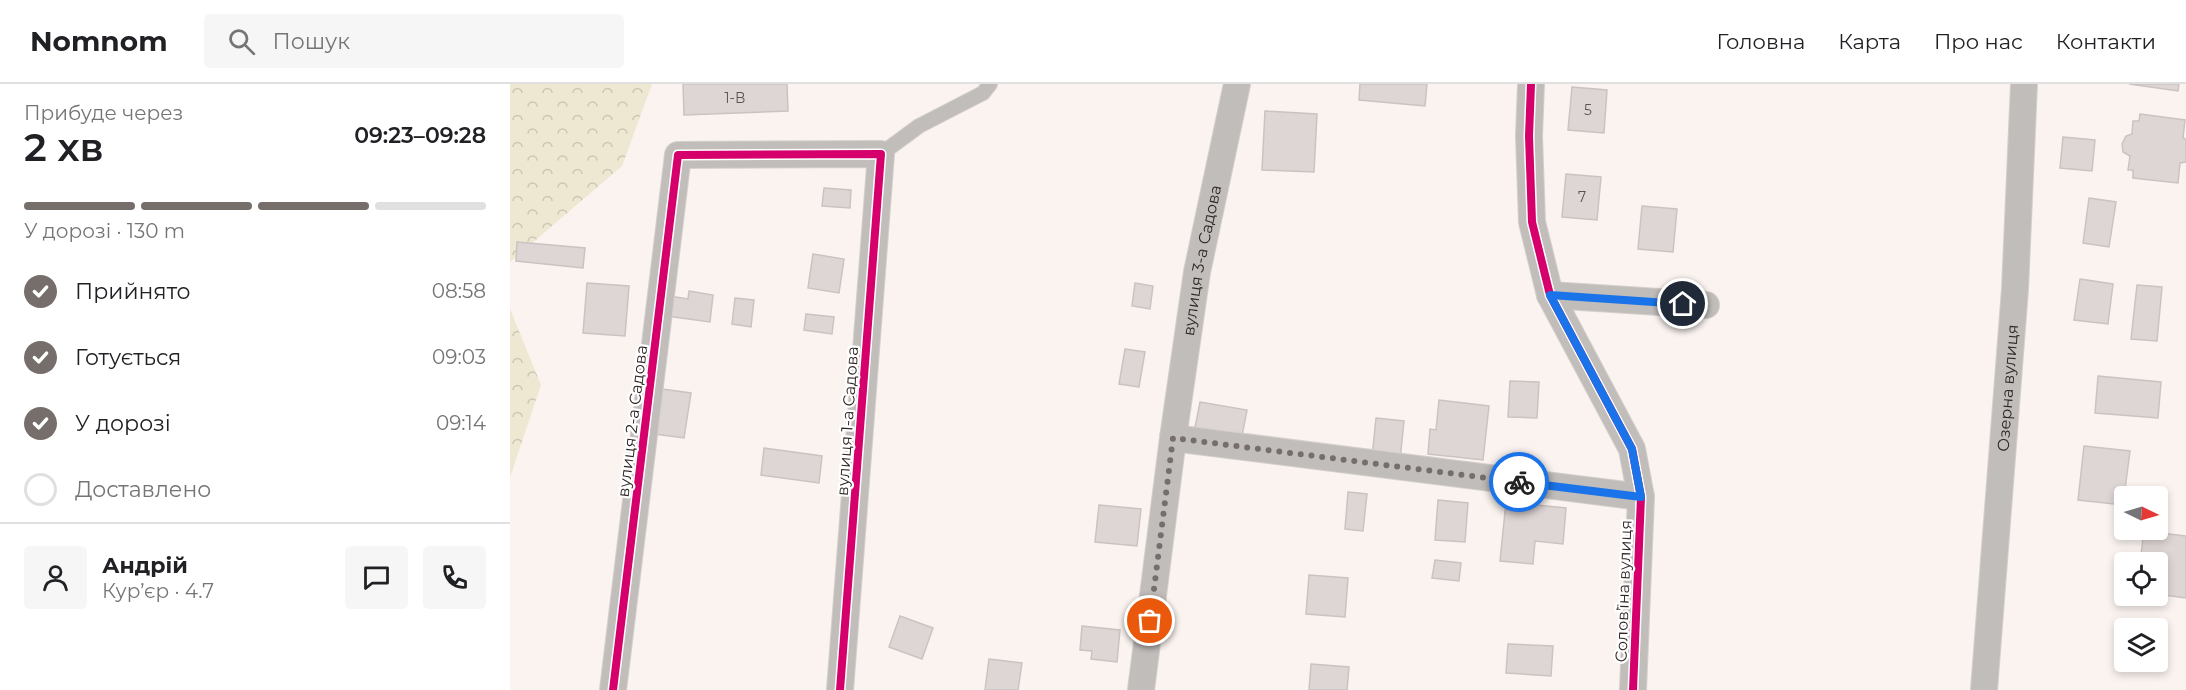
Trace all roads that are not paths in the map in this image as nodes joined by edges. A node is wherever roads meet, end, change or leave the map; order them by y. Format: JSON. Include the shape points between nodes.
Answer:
{"nodes":[{"id":1,"x":990,"y":84,"type":"edge"},
{"id":2,"x":1237,"y":84,"type":"edge"},
{"id":3,"x":1531,"y":84,"type":"edge"},
{"id":4,"x":2024,"y":84,"type":"edge"},
{"id":5,"x":881,"y":154,"type":"junction"},
{"id":6,"x":1550,"y":295,"type":"junction"},
{"id":7,"x":1706,"y":305,"type":"dead end"},
{"id":8,"x":1173,"y":438,"type":"junction"},
{"id":9,"x":1641,"y":497,"type":"junction"},
{"id":10,"x":613,"y":690,"type":"edge"},
{"id":11,"x":840,"y":690,"type":"edge"},
{"id":12,"x":1141,"y":690,"type":"edge"},
{"id":13,"x":1633,"y":690,"type":"edge"},
{"id":14,"x":1984,"y":690,"type":"edge"}],
"edges":[{"from":1,"to":5,"type":"lane","via":[[983,93],[920,126]]},
{"from":2,"to":8,"type":"street","name":"вулиця 3-а Садова","via":[[1197,272]]},
{"from":3,"to":6,"type":"street","name":"Соловʼїна вулиця","via":[[1532,222]]},
{"from":4,"to":14,"type":"street","name":"Озерна вулиця","via":[[2015,289]]},
{"from":5,"to":10,"type":"street","name":"вулиця 2-а Садова","via":[[678,155]]},
{"from":5,"to":11,"type":"street","name":"вулиця 1-а Садова"},
{"from":6,"to":7,"type":"street"},
{"from":6,"to":9,"type":"street","name":"Соловʼїна вулиця","via":[[1632,449]]},
{"from":8,"to":9,"type":"street"},
{"from":8,"to":12,"type":"street","name":"вулиця 3-а Садова"},
{"from":9,"to":13,"type":"street","name":"Соловʼїна вулиця"}]}
